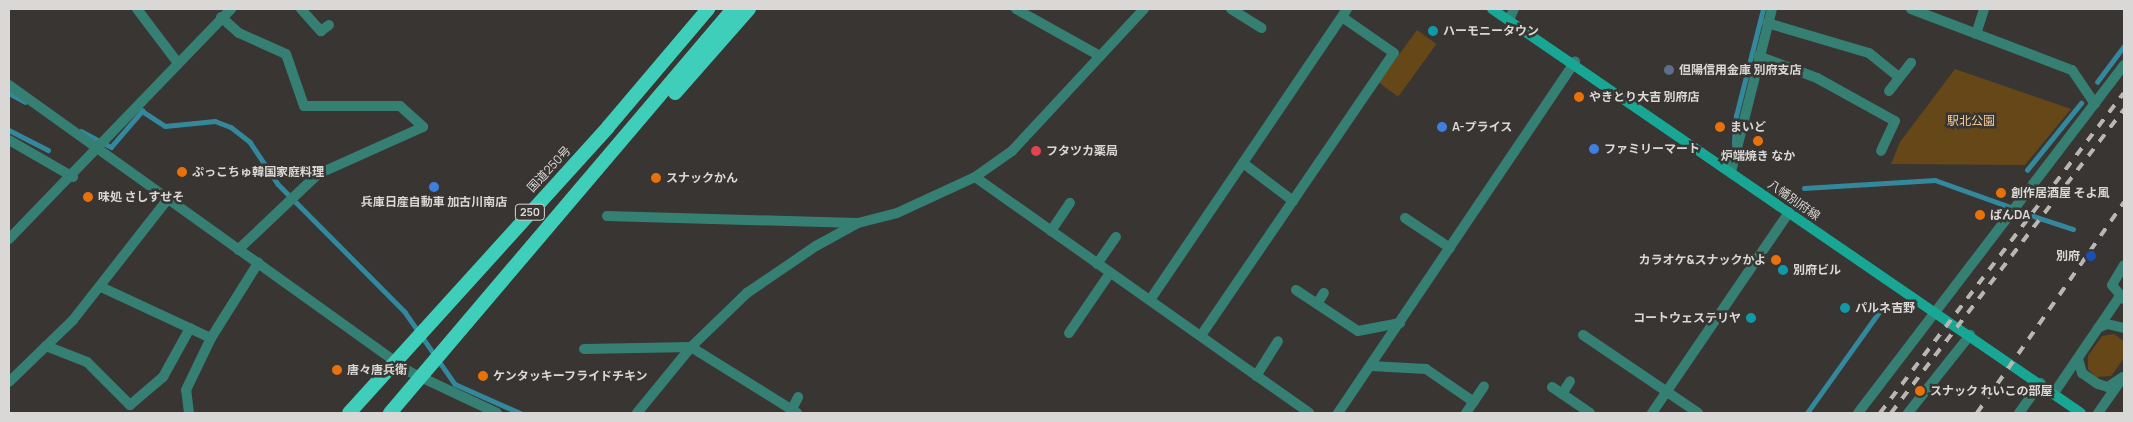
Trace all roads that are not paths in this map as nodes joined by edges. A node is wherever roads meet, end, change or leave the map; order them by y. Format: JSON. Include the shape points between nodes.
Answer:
{"nodes":[{"id":1,"x":231,"y":9,"type":"edge"},
{"id":2,"x":302,"y":9,"type":"edge"},
{"id":3,"x":708,"y":9,"type":"edge"},
{"id":4,"x":733,"y":9,"type":"edge"},
{"id":5,"x":749,"y":9,"type":"edge"},
{"id":6,"x":1016,"y":9,"type":"edge"},
{"id":7,"x":1144,"y":9,"type":"edge"},
{"id":8,"x":1231,"y":9,"type":"edge"},
{"id":9,"x":1492,"y":9,"type":"edge"},
{"id":10,"x":1514,"y":9,"type":"edge"},
{"id":11,"x":1772,"y":9,"type":"edge"},
{"id":12,"x":1914,"y":9,"type":"edge"},
{"id":13,"x":1984,"y":9,"type":"edge"},
{"id":14,"x":141,"y":10,"type":"edge"},
{"id":15,"x":1344,"y":13,"type":"edge"},
{"id":16,"x":221,"y":17,"type":"junction"},
{"id":17,"x":1509,"y":20,"type":"junction"},
{"id":18,"x":1767,"y":23,"type":"junction"},
{"id":19,"x":329,"y":25,"type":"dead end"},
{"id":20,"x":1261,"y":28,"type":"dead end"},
{"id":21,"x":1976,"y":34,"type":"junction"},
{"id":22,"x":1100,"y":56,"type":"junction"},
{"id":23,"x":1758,"y":56,"type":"junction"},
{"id":24,"x":178,"y":62,"type":"junction"},
{"id":25,"x":1575,"y":62,"type":"junction"},
{"id":26,"x":1911,"y":63,"type":"dead end"},
{"id":27,"x":2124,"y":65,"type":"edge"},
{"id":28,"x":1899,"y":77,"type":"junction"},
{"id":29,"x":9,"y":85,"type":"edge"},
{"id":30,"x":1890,"y":91,"type":"dead end"},
{"id":31,"x":2095,"y":104,"type":"junction"},
{"id":32,"x":9,"y":140,"type":"edge"},
{"id":33,"x":96,"y":147,"type":"junction"},
{"id":34,"x":1881,"y":150,"type":"dead end"},
{"id":35,"x":1243,"y":163,"type":"junction"},
{"id":36,"x":1731,"y":172,"type":"junction"},
{"id":37,"x":975,"y":177,"type":"junction"},
{"id":38,"x":72,"y":178,"type":"junction"},
{"id":39,"x":167,"y":200,"type":"junction"},
{"id":40,"x":1293,"y":200,"type":"junction"},
{"id":41,"x":1070,"y":203,"type":"dead end"},
{"id":42,"x":1790,"y":212,"type":"junction"},
{"id":43,"x":607,"y":216,"type":"dead end"},
{"id":44,"x":1405,"y":218,"type":"dead end"},
{"id":45,"x":858,"y":223,"type":"junction"},
{"id":46,"x":1051,"y":231,"type":"junction"},
{"id":47,"x":1116,"y":237,"type":"dead end"},
{"id":48,"x":9,"y":239,"type":"edge"},
{"id":49,"x":526,"y":248,"type":"junction"},
{"id":50,"x":1450,"y":248,"type":"junction"},
{"id":51,"x":238,"y":250,"type":"junction"},
{"id":52,"x":258,"y":263,"type":"junction"},
{"id":53,"x":1097,"y":264,"type":"junction"},
{"id":54,"x":2124,"y":266,"type":"edge"},
{"id":55,"x":1110,"y":273,"type":"junction"},
{"id":56,"x":101,"y":287,"type":"junction"},
{"id":57,"x":1296,"y":290,"type":"dead end"},
{"id":58,"x":1324,"y":294,"type":"dead end"},
{"id":59,"x":2122,"y":297,"type":"edge"},
{"id":60,"x":1150,"y":300,"type":"junction"},
{"id":61,"x":1317,"y":304,"type":"junction"},
{"id":62,"x":1935,"y":312,"type":"junction"},
{"id":63,"x":1400,"y":323,"type":"junction"},
{"id":64,"x":190,"y":328,"type":"junction"},
{"id":65,"x":2098,"y":328,"type":"junction"},
{"id":66,"x":2124,"y":328,"type":"edge"},
{"id":67,"x":1069,"y":333,"type":"dead end"},
{"id":68,"x":1202,"y":334,"type":"junction"},
{"id":69,"x":1583,"y":334,"type":"dead end"},
{"id":70,"x":1970,"y":335,"type":"junction"},
{"id":71,"x":211,"y":338,"type":"junction"},
{"id":72,"x":1278,"y":341,"type":"dead end"},
{"id":73,"x":46,"y":346,"type":"junction"},
{"id":74,"x":691,"y":347,"type":"junction"},
{"id":75,"x":584,"y":349,"type":"dead end"},
{"id":76,"x":2078,"y":359,"type":"junction"},
{"id":77,"x":394,"y":361,"type":"junction"},
{"id":78,"x":1371,"y":366,"type":"junction"},
{"id":79,"x":1256,"y":376,"type":"junction"},
{"id":80,"x":2124,"y":376,"type":"edge"},
{"id":81,"x":420,"y":378,"type":"junction"},
{"id":82,"x":1570,"y":381,"type":"dead end"},
{"id":83,"x":9,"y":382,"type":"edge"},
{"id":84,"x":2040,"y":383,"type":"junction"},
{"id":85,"x":1484,"y":386,"type":"dead end"},
{"id":86,"x":1552,"y":388,"type":"dead end"},
{"id":87,"x":1666,"y":392,"type":"junction"},
{"id":88,"x":2054,"y":393,"type":"junction"},
{"id":89,"x":1562,"y":394,"type":"junction"},
{"id":90,"x":798,"y":397,"type":"dead end"},
{"id":91,"x":1474,"y":402,"type":"junction"},
{"id":92,"x":793,"y":412,"type":"edge"},
{"id":93,"x":189,"y":413,"type":"edge"},
{"id":94,"x":349,"y":413,"type":"edge"},
{"id":95,"x":390,"y":413,"type":"edge"},
{"id":96,"x":496,"y":413,"type":"edge"},
{"id":97,"x":637,"y":413,"type":"edge"},
{"id":98,"x":1309,"y":413,"type":"edge"},
{"id":99,"x":1338,"y":413,"type":"edge"},
{"id":100,"x":1466,"y":413,"type":"edge"},
{"id":101,"x":1590,"y":413,"type":"edge"},
{"id":102,"x":1652,"y":413,"type":"edge"},
{"id":103,"x":1698,"y":413,"type":"edge"},
{"id":104,"x":1858,"y":413,"type":"edge"},
{"id":105,"x":1908,"y":413,"type":"edge"},
{"id":106,"x":2019,"y":413,"type":"edge"},
{"id":107,"x":2081,"y":413,"type":"edge"},
{"id":108,"x":2098,"y":413,"type":"edge"}],
"edges":[{"from":1,"to":16,"type":"street"},
{"from":2,"to":19,"type":"street","via":[[321,31]]},
{"from":3,"to":77,"type":"highway","name":"国道250号","number":"250","via":[[608,127]]},
{"from":4,"to":49,"type":"highway","number":"250"},
{"from":5,"to":49,"type":"highway","number":"250","via":[[561,222]]},
{"from":6,"to":22,"type":"street"},
{"from":7,"to":22,"type":"street"},
{"from":8,"to":20,"type":"street"},
{"from":9,"to":17,"type":"main road","name":"八幡別府線"},
{"from":10,"to":17,"type":"street"},
{"from":11,"to":18,"type":"street"},
{"from":12,"to":21,"type":"street"},
{"from":13,"to":21,"type":"street"},
{"from":14,"to":24,"type":"street"},
{"from":15,"to":35,"type":"street"},
{"from":15,"to":40,"type":"street","via":[[1394,53]]},
{"from":16,"to":24,"type":"street"},
{"from":16,"to":51,"type":"street","via":[[239,33],[286,54],[304,106],[400,106],[423,127],[318,174]]},
{"from":17,"to":25,"type":"main road","name":"八幡別府線"},
{"from":18,"to":23,"type":"street"},
{"from":18,"to":28,"type":"street","via":[[1869,53]]},
{"from":21,"to":31,"type":"street","via":[[2072,70]]},
{"from":22,"to":37,"type":"street","via":[[1012,150]]},
{"from":23,"to":34,"type":"street","via":[[1817,78],[1895,122]]},
{"from":23,"to":36,"type":"street"},
{"from":24,"to":33,"type":"street"},
{"from":25,"to":36,"type":"main road","name":"八幡別府線"},
{"from":25,"to":50,"type":"street"},
{"from":26,"to":28,"type":"street"},
{"from":27,"to":31,"type":"street"},
{"from":28,"to":30,"type":"street"},
{"from":29,"to":33,"type":"street"},
{"from":31,"to":62,"type":"street"},
{"from":32,"to":38,"type":"street"},
{"from":33,"to":38,"type":"street"},
{"from":33,"to":39,"type":"street"},
{"from":35,"to":40,"type":"street"},
{"from":35,"to":60,"type":"street"},
{"from":36,"to":42,"type":"main road","name":"八幡別府線"},
{"from":37,"to":45,"type":"street","via":[[897,213]]},
{"from":37,"to":46,"type":"street"},
{"from":38,"to":48,"type":"street"},
{"from":39,"to":51,"type":"street"},
{"from":39,"to":56,"type":"street"},
{"from":40,"to":68,"type":"street"},
{"from":41,"to":46,"type":"street"},
{"from":42,"to":62,"type":"main road","name":"八幡別府線"},
{"from":42,"to":87,"type":"street"},
{"from":43,"to":45,"type":"street"},
{"from":44,"to":50,"type":"street"},
{"from":45,"to":74,"type":"street","via":[[747,293]]},
{"from":46,"to":53,"type":"street"},
{"from":47,"to":53,"type":"street"},
{"from":49,"to":81,"type":"highway","number":"250"},
{"from":50,"to":63,"type":"street"},
{"from":51,"to":52,"type":"street"},
{"from":52,"to":71,"type":"street"},
{"from":52,"to":77,"type":"street"},
{"from":53,"to":55,"type":"street"},
{"from":54,"to":59,"type":"street","via":[[2112,285]]},
{"from":55,"to":60,"type":"street"},
{"from":55,"to":67,"type":"street"},
{"from":56,"to":64,"type":"street"},
{"from":56,"to":73,"type":"street"},
{"from":57,"to":61,"type":"street"},
{"from":58,"to":61,"type":"street"},
{"from":59,"to":65,"type":"street"},
{"from":60,"to":68,"type":"street"},
{"from":61,"to":63,"type":"street","via":[[1358,331]]},
{"from":62,"to":70,"type":"main road","name":"八幡別府線"},
{"from":62,"to":104,"type":"street"},
{"from":63,"to":78,"type":"street"},
{"from":64,"to":71,"type":"street"},
{"from":64,"to":73,"type":"street","via":[[158,384],[130,405],[87,362]]},
{"from":65,"to":66,"type":"street","via":[[2107,324]]},
{"from":65,"to":76,"type":"street"},
{"from":68,"to":79,"type":"street"},
{"from":69,"to":87,"type":"street"},
{"from":70,"to":84,"type":"main road","name":"八幡別府線"},
{"from":70,"to":105,"type":"street"},
{"from":71,"to":93,"type":"street","via":[[186,390]]},
{"from":72,"to":79,"type":"street"},
{"from":73,"to":83,"type":"street"},
{"from":74,"to":75,"type":"street"},
{"from":74,"to":92,"type":"street"},
{"from":74,"to":97,"type":"street"},
{"from":76,"to":80,"type":"street","via":[[2082,372],[2098,384],[2108,387]]},
{"from":76,"to":88,"type":"street"},
{"from":77,"to":81,"type":"street"},
{"from":77,"to":94,"type":"highway","name":"国道250号","number":"250"},
{"from":78,"to":91,"type":"street","via":[[1426,369]]},
{"from":78,"to":99,"type":"street"},
{"from":79,"to":98,"type":"street"},
{"from":80,"to":108,"type":"street"},
{"from":81,"to":95,"type":"highway","number":"250"},
{"from":81,"to":96,"type":"street"},
{"from":82,"to":89,"type":"street"},
{"from":84,"to":88,"type":"main road","name":"八幡別府線"},
{"from":84,"to":106,"type":"street"},
{"from":85,"to":91,"type":"street"},
{"from":86,"to":89,"type":"street"},
{"from":87,"to":102,"type":"street"},
{"from":87,"to":103,"type":"street"},
{"from":88,"to":107,"type":"main road","name":"八幡別府線"},
{"from":89,"to":101,"type":"street"},
{"from":90,"to":92,"type":"street"},
{"from":91,"to":100,"type":"street"}]}
